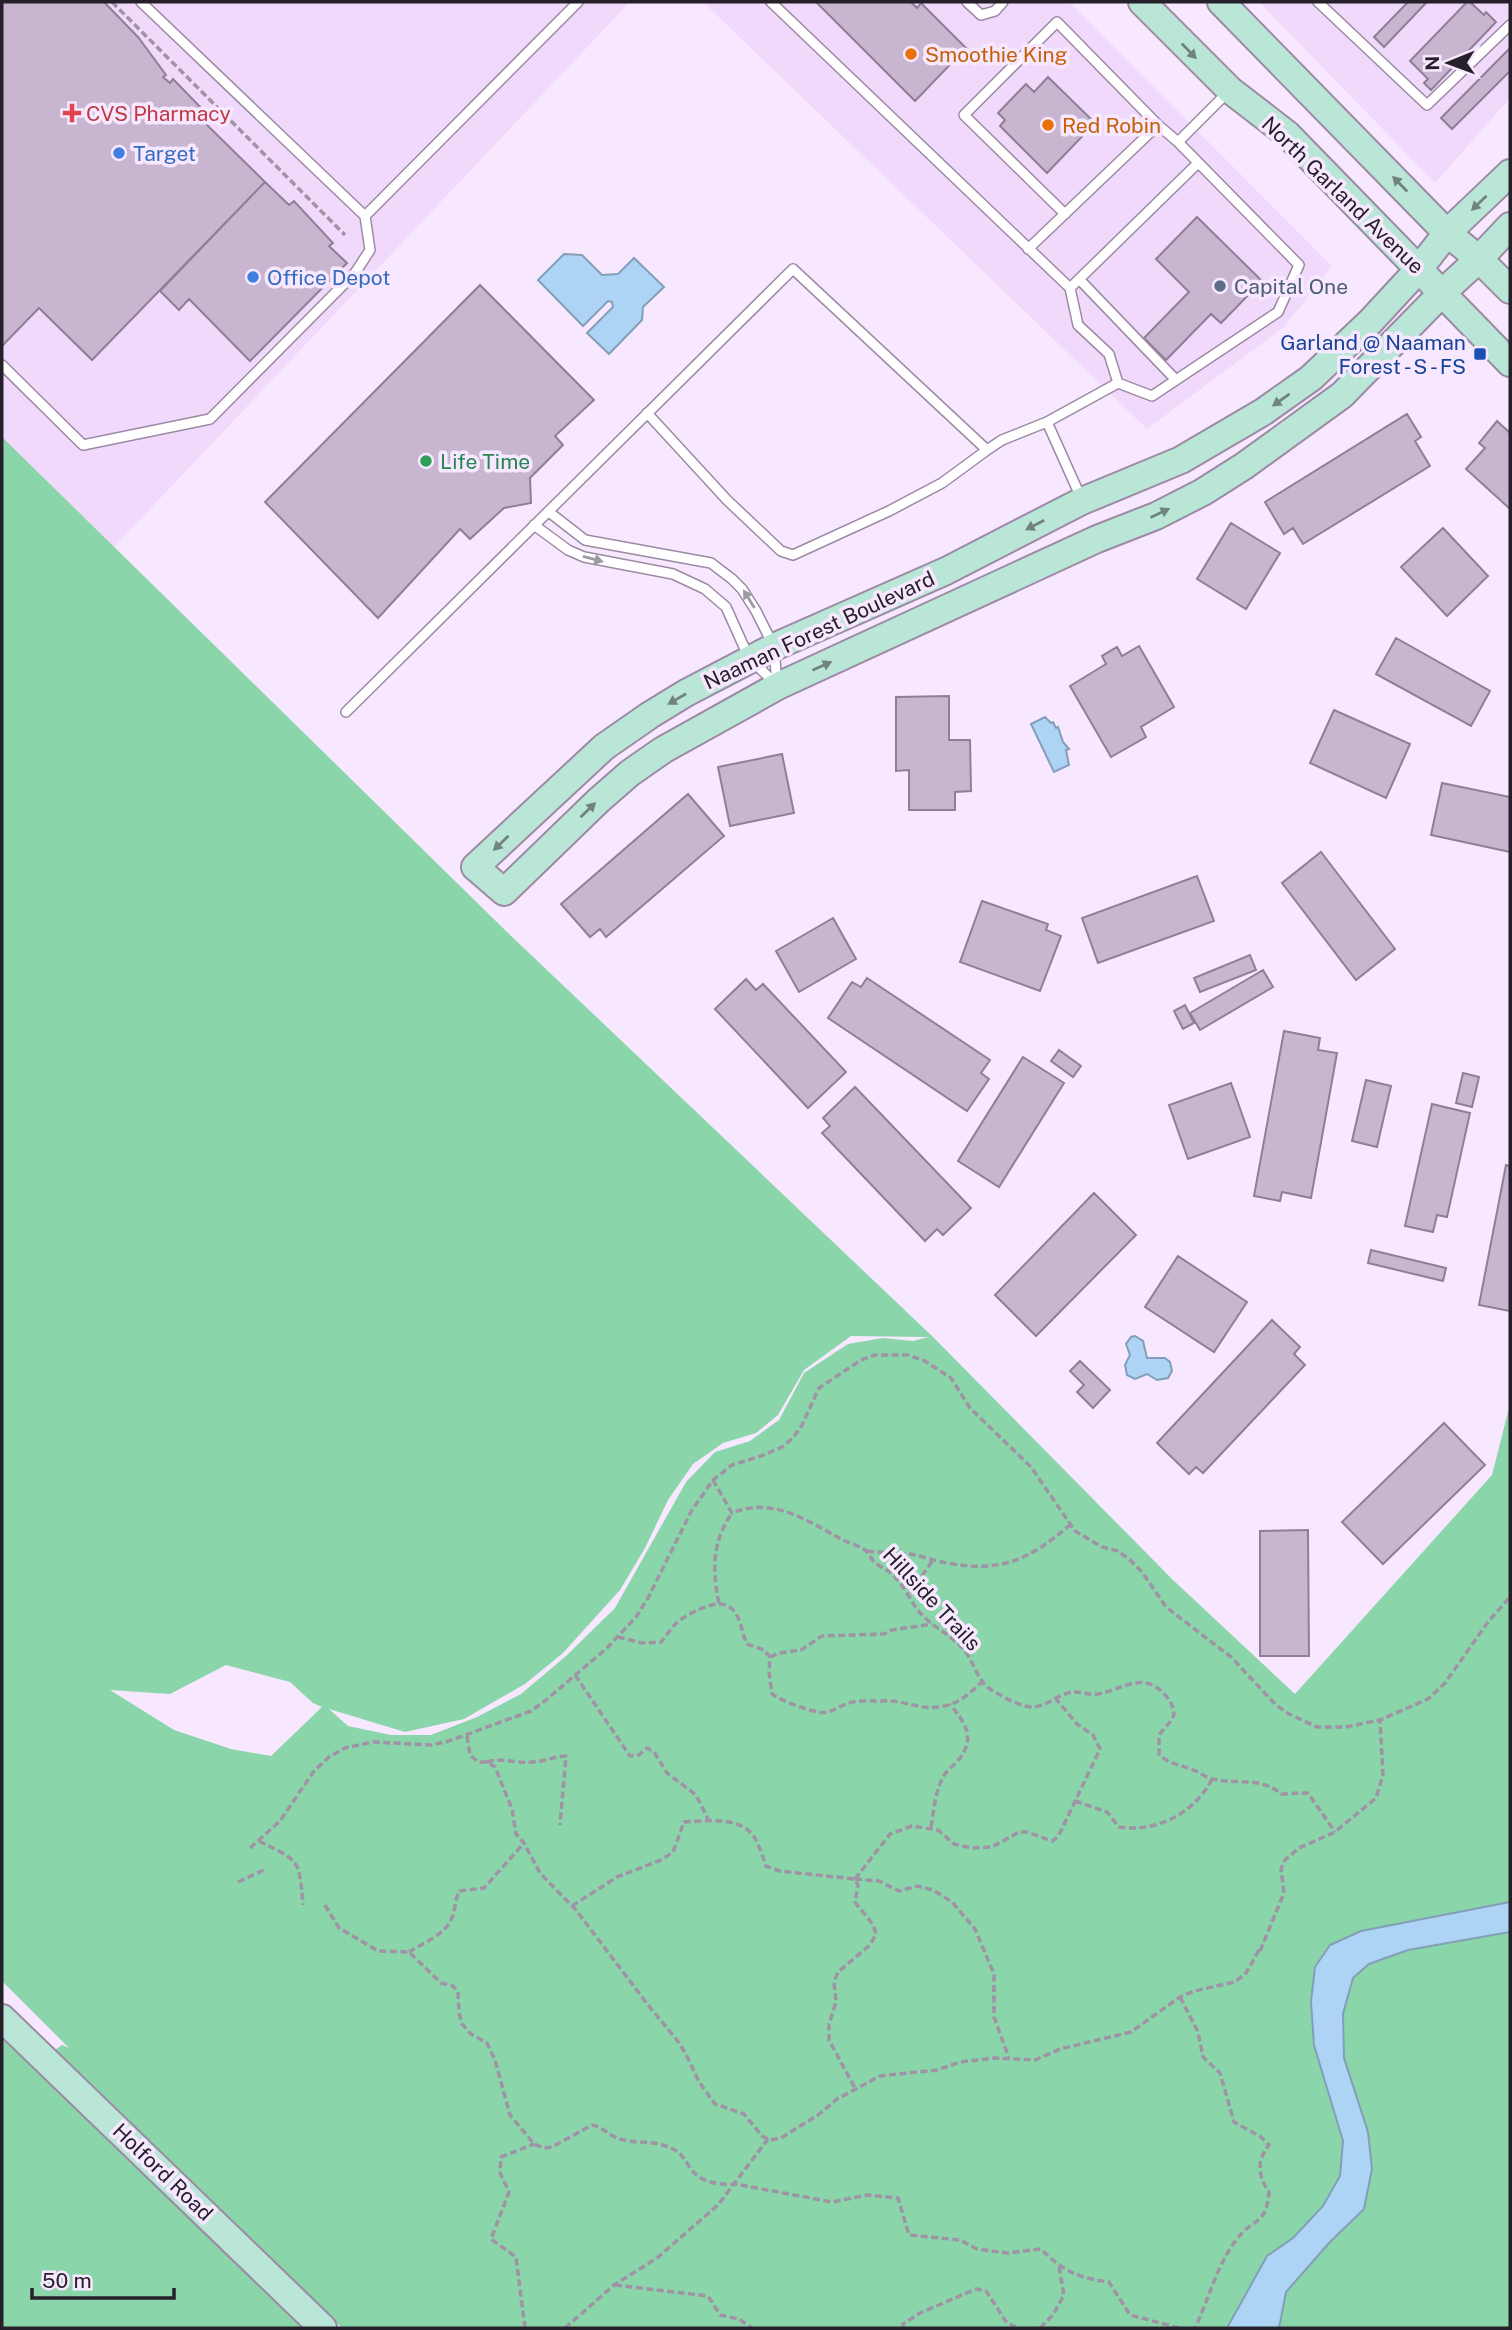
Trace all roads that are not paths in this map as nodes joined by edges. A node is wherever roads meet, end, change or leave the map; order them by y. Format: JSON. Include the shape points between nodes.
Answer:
{"nodes":[{"id":1,"x":141,"y":2,"type":"edge"},
{"id":2,"x":578,"y":2,"type":"edge"},
{"id":3,"x":771,"y":2,"type":"edge"},
{"id":4,"x":967,"y":2,"type":"edge"},
{"id":5,"x":1003,"y":2,"type":"edge"},
{"id":6,"x":1142,"y":2,"type":"edge"},
{"id":7,"x":1221,"y":2,"type":"edge"},
{"id":8,"x":1318,"y":2,"type":"edge"},
{"id":9,"x":1510,"y":26,"type":"edge"},
{"id":10,"x":1230,"y":90,"type":"junction"},
{"id":11,"x":1158,"y":125,"type":"junction"},
{"id":12,"x":1178,"y":142,"type":"junction"},
{"id":13,"x":1198,"y":163,"type":"junction"},
{"id":14,"x":1510,"y":173,"type":"edge"},
{"id":15,"x":1065,"y":214,"type":"junction"},
{"id":16,"x":365,"y":216,"type":"junction"},
{"id":17,"x":1510,"y":226,"type":"edge"},
{"id":18,"x":1447,"y":233,"type":"junction"},
{"id":19,"x":1028,"y":249,"type":"junction"},
{"id":20,"x":1479,"y":259,"type":"junction"},
{"id":21,"x":1419,"y":268,"type":"junction"},
{"id":22,"x":1079,"y":279,"type":"junction"},
{"id":23,"x":1070,"y":288,"type":"junction"},
{"id":24,"x":1510,"y":290,"type":"edge"},
{"id":25,"x":1443,"y":292,"type":"junction"},
{"id":26,"x":1510,"y":363,"type":"edge"},
{"id":27,"x":2,"y":365,"type":"edge"},
{"id":28,"x":1176,"y":380,"type":"junction"},
{"id":29,"x":1118,"y":383,"type":"junction"},
{"id":30,"x":648,"y":414,"type":"junction"},
{"id":31,"x":1047,"y":422,"type":"junction"},
{"id":32,"x":987,"y":450,"type":"junction"},
{"id":33,"x":1082,"y":501,"type":"junction"},
{"id":34,"x":549,"y":512,"type":"junction"},
{"id":35,"x":534,"y":525,"type":"junction"},
{"id":36,"x":1097,"y":539,"type":"junction"},
{"id":37,"x":774,"y":647,"type":"junction"},
{"id":38,"x":749,"y":658,"type":"junction"},
{"id":39,"x":778,"y":686,"type":"junction"},
{"id":40,"x":346,"y":712,"type":"dead end"},
{"id":41,"x":2,"y":2018,"type":"edge"},
{"id":42,"x":323,"y":2328,"type":"edge"}],
"edges":[{"from":1,"to":16,"type":"lane"},
{"from":2,"to":16,"type":"lane"},
{"from":3,"to":19,"type":"lane"},
{"from":4,"to":5,"type":"lane","via":[[981,15],[995,11]]},
{"from":6,"to":10,"type":"street","name":"North Garland Avenue","one_way":true},
{"from":18,"to":7,"type":"street","one_way":true},
{"from":8,"to":9,"type":"lane","via":[[1427,105]]},
{"from":10,"to":12,"type":"lane"},
{"from":10,"to":21,"type":"street","name":"North Garland Avenue","via":[[1287,134]]},
{"from":11,"to":12,"type":"lane"},
{"from":11,"to":15,"type":"lane"},
{"from":11,"to":15,"type":"lane","via":[[1057,22],[964,115]]},
{"from":12,"to":13,"type":"lane"},
{"from":13,"to":22,"type":"lane"},
{"from":13,"to":28,"type":"lane","via":[[1299,265],[1278,312]]},
{"from":14,"to":18,"type":"street","name":"Naaman Forest Boulevard","one_way":true},
{"from":15,"to":19,"type":"lane"},
{"from":16,"to":27,"type":"lane","via":[[370,250],[355,273],[210,419],[83,445]]},
{"from":17,"to":20,"type":"street","name":"Naaman Forest Boulevard"},
{"from":18,"to":20,"type":"street"},
{"from":18,"to":21,"type":"street","name":"Naaman Forest Boulevard"},
{"from":19,"to":23,"type":"lane"},
{"from":20,"to":24,"type":"street"},
{"from":20,"to":25,"type":"street","name":"Naaman Forest Boulevard"},
{"from":21,"to":25,"type":"street","name":"North Garland Avenue"},
{"from":21,"to":33,"type":"street","name":"Naaman Forest Boulevard","one_way":true,"via":[[1311,378],[1273,405],[1181,460]]},
{"from":22,"to":23,"type":"lane"},
{"from":22,"to":28,"type":"lane"},
{"from":23,"to":29,"type":"lane","via":[[1078,325],[1109,354]]},
{"from":25,"to":26,"type":"street","name":"North Garland Avenue"},
{"from":36,"to":25,"type":"street","name":"Naaman Forest Boulevard","one_way":true,"via":[[1203,492],[1288,437],[1342,395]]},
{"from":28,"to":29,"type":"lane","via":[[1152,396]]},
{"from":29,"to":31,"type":"lane"},
{"from":30,"to":32,"type":"lane","via":[[727,500],[781,551],[793,555],[889,511]]},
{"from":30,"to":32,"type":"lane","via":[[793,269]]},
{"from":30,"to":34,"type":"lane"},
{"from":31,"to":32,"type":"lane"},
{"from":31,"to":33,"type":"lane"},
{"from":33,"to":36,"type":"street"},
{"from":33,"to":37,"type":"street","name":"Naaman Forest Boulevard","one_way":true,"via":[[946,571]]},
{"from":34,"to":35,"type":"lane"},
{"from":37,"to":34,"type":"lane","one_way":true,"via":[[742,589],[711,563],[585,540]]},
{"from":35,"to":38,"type":"lane","one_way":true,"via":[[584,557],[673,574],[705,589],[726,607]]},
{"from":35,"to":40,"type":"lane"},
{"from":39,"to":36,"type":"street","name":"Naaman Forest Boulevard","one_way":true},
{"from":37,"to":38,"type":"street","name":"Naaman Forest Boulevard"},
{"from":37,"to":39,"type":"lane"},
{"from":38,"to":39,"type":"lane"},
{"from":38,"to":39,"type":"street","name":"Naaman Forest Boulevard","one_way":true,"via":[[604,747],[475,867],[504,892],[630,773]]},
{"from":41,"to":42,"type":"street","name":"Holford Road"}]}
